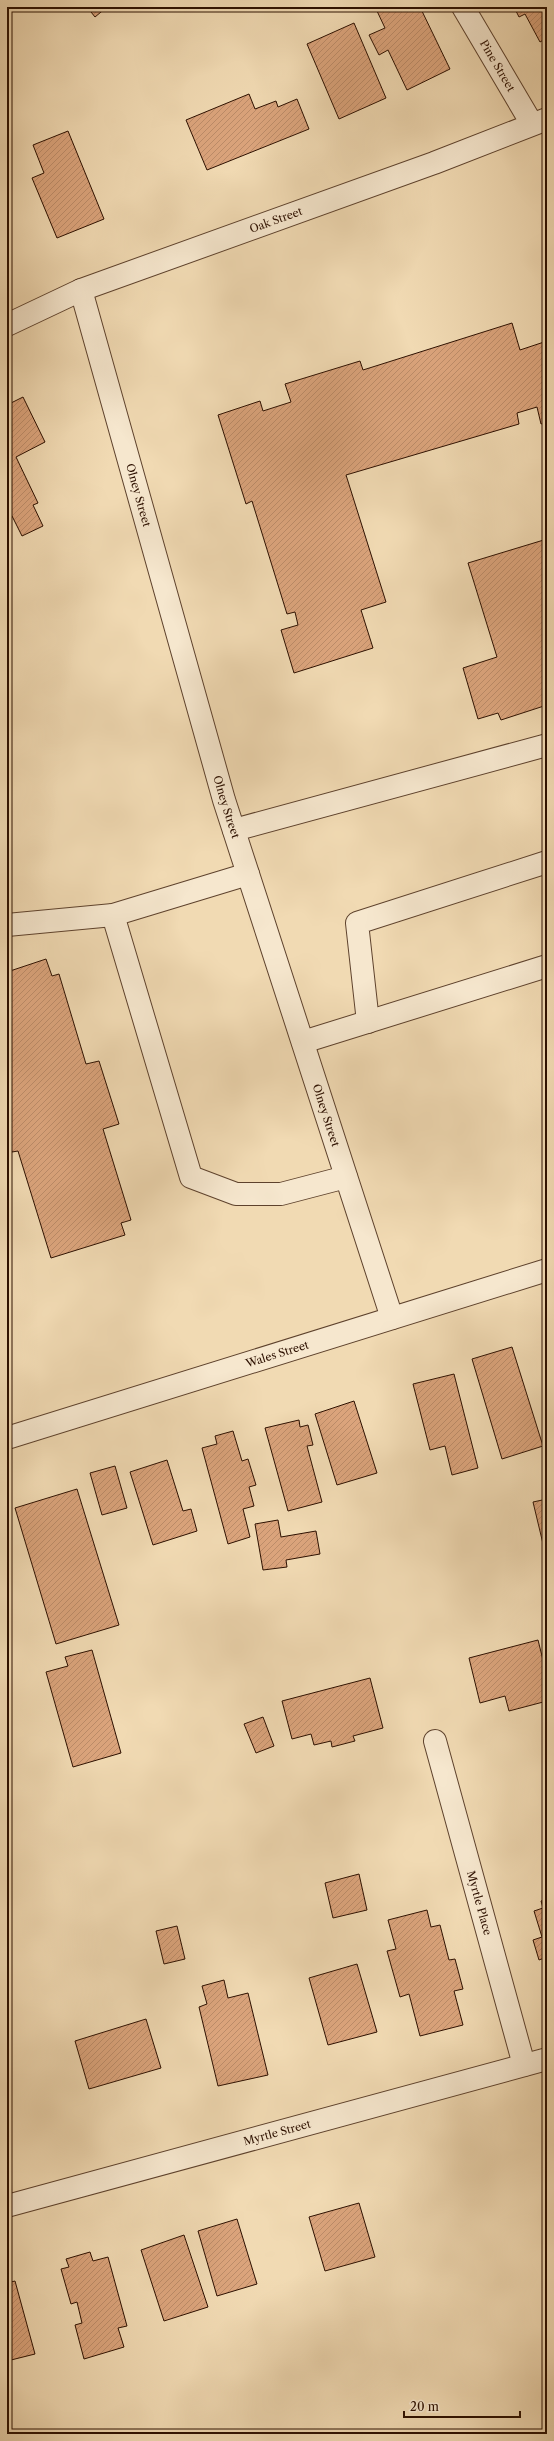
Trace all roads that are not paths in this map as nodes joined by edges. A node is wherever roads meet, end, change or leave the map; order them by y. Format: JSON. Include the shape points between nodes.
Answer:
{"nodes":[{"id":1,"x":463,"y":7,"type":"edge"},
{"id":2,"x":540,"y":122,"type":"edge"},
{"id":3,"x":81,"y":290,"type":"junction"},
{"id":4,"x":7,"y":326,"type":"edge"},
{"id":5,"x":547,"y":745,"type":"edge"},
{"id":6,"x":234,"y":830,"type":"junction"},
{"id":7,"x":547,"y":862,"type":"edge"},
{"id":8,"x":248,"y":874,"type":"junction"},
{"id":9,"x":113,"y":915,"type":"junction"},
{"id":10,"x":7,"y":925,"type":"edge"},
{"id":11,"x":547,"y":966,"type":"edge"},
{"id":12,"x":368,"y":1022,"type":"junction"},
{"id":13,"x":303,"y":1042,"type":"junction"},
{"id":14,"x":346,"y":1177,"type":"junction"},
{"id":15,"x":547,"y":1270,"type":"edge"},
{"id":16,"x":392,"y":1318,"type":"junction"},
{"id":17,"x":7,"y":1438,"type":"edge"},
{"id":18,"x":435,"y":1740,"type":"dead end"},
{"id":19,"x":547,"y":2059,"type":"edge"},
{"id":20,"x":524,"y":2065,"type":"junction"},
{"id":21,"x":7,"y":2206,"type":"edge"}],
"edges":[{"from":1,"to":2,"type":"street","name":"Pine Street"},
{"from":2,"to":3,"type":"street","name":"Oak Street","via":[[434,163]]},
{"from":3,"to":4,"type":"street","name":"Oak Street"},
{"from":3,"to":6,"type":"street","name":"Olney Street"},
{"from":5,"to":6,"type":"street"},
{"from":6,"to":8,"type":"street","name":"Olney Street"},
{"from":7,"to":12,"type":"street","via":[[357,923]]},
{"from":8,"to":9,"type":"street"},
{"from":8,"to":13,"type":"street","name":"Olney Street"},
{"from":9,"to":10,"type":"street"},
{"from":9,"to":14,"type":"street","via":[[191,1178],[236,1194],[281,1194]]},
{"from":11,"to":12,"type":"street"},
{"from":12,"to":13,"type":"street"},
{"from":13,"to":14,"type":"street","name":"Olney Street"},
{"from":14,"to":16,"type":"street","name":"Olney Street"},
{"from":15,"to":16,"type":"street","name":"Wales Street"},
{"from":16,"to":17,"type":"street","name":"Wales Street"},
{"from":18,"to":20,"type":"street","name":"Myrtle Place"},
{"from":19,"to":20,"type":"street","name":"Myrtle Street"},
{"from":20,"to":21,"type":"street","name":"Myrtle Street"}]}
